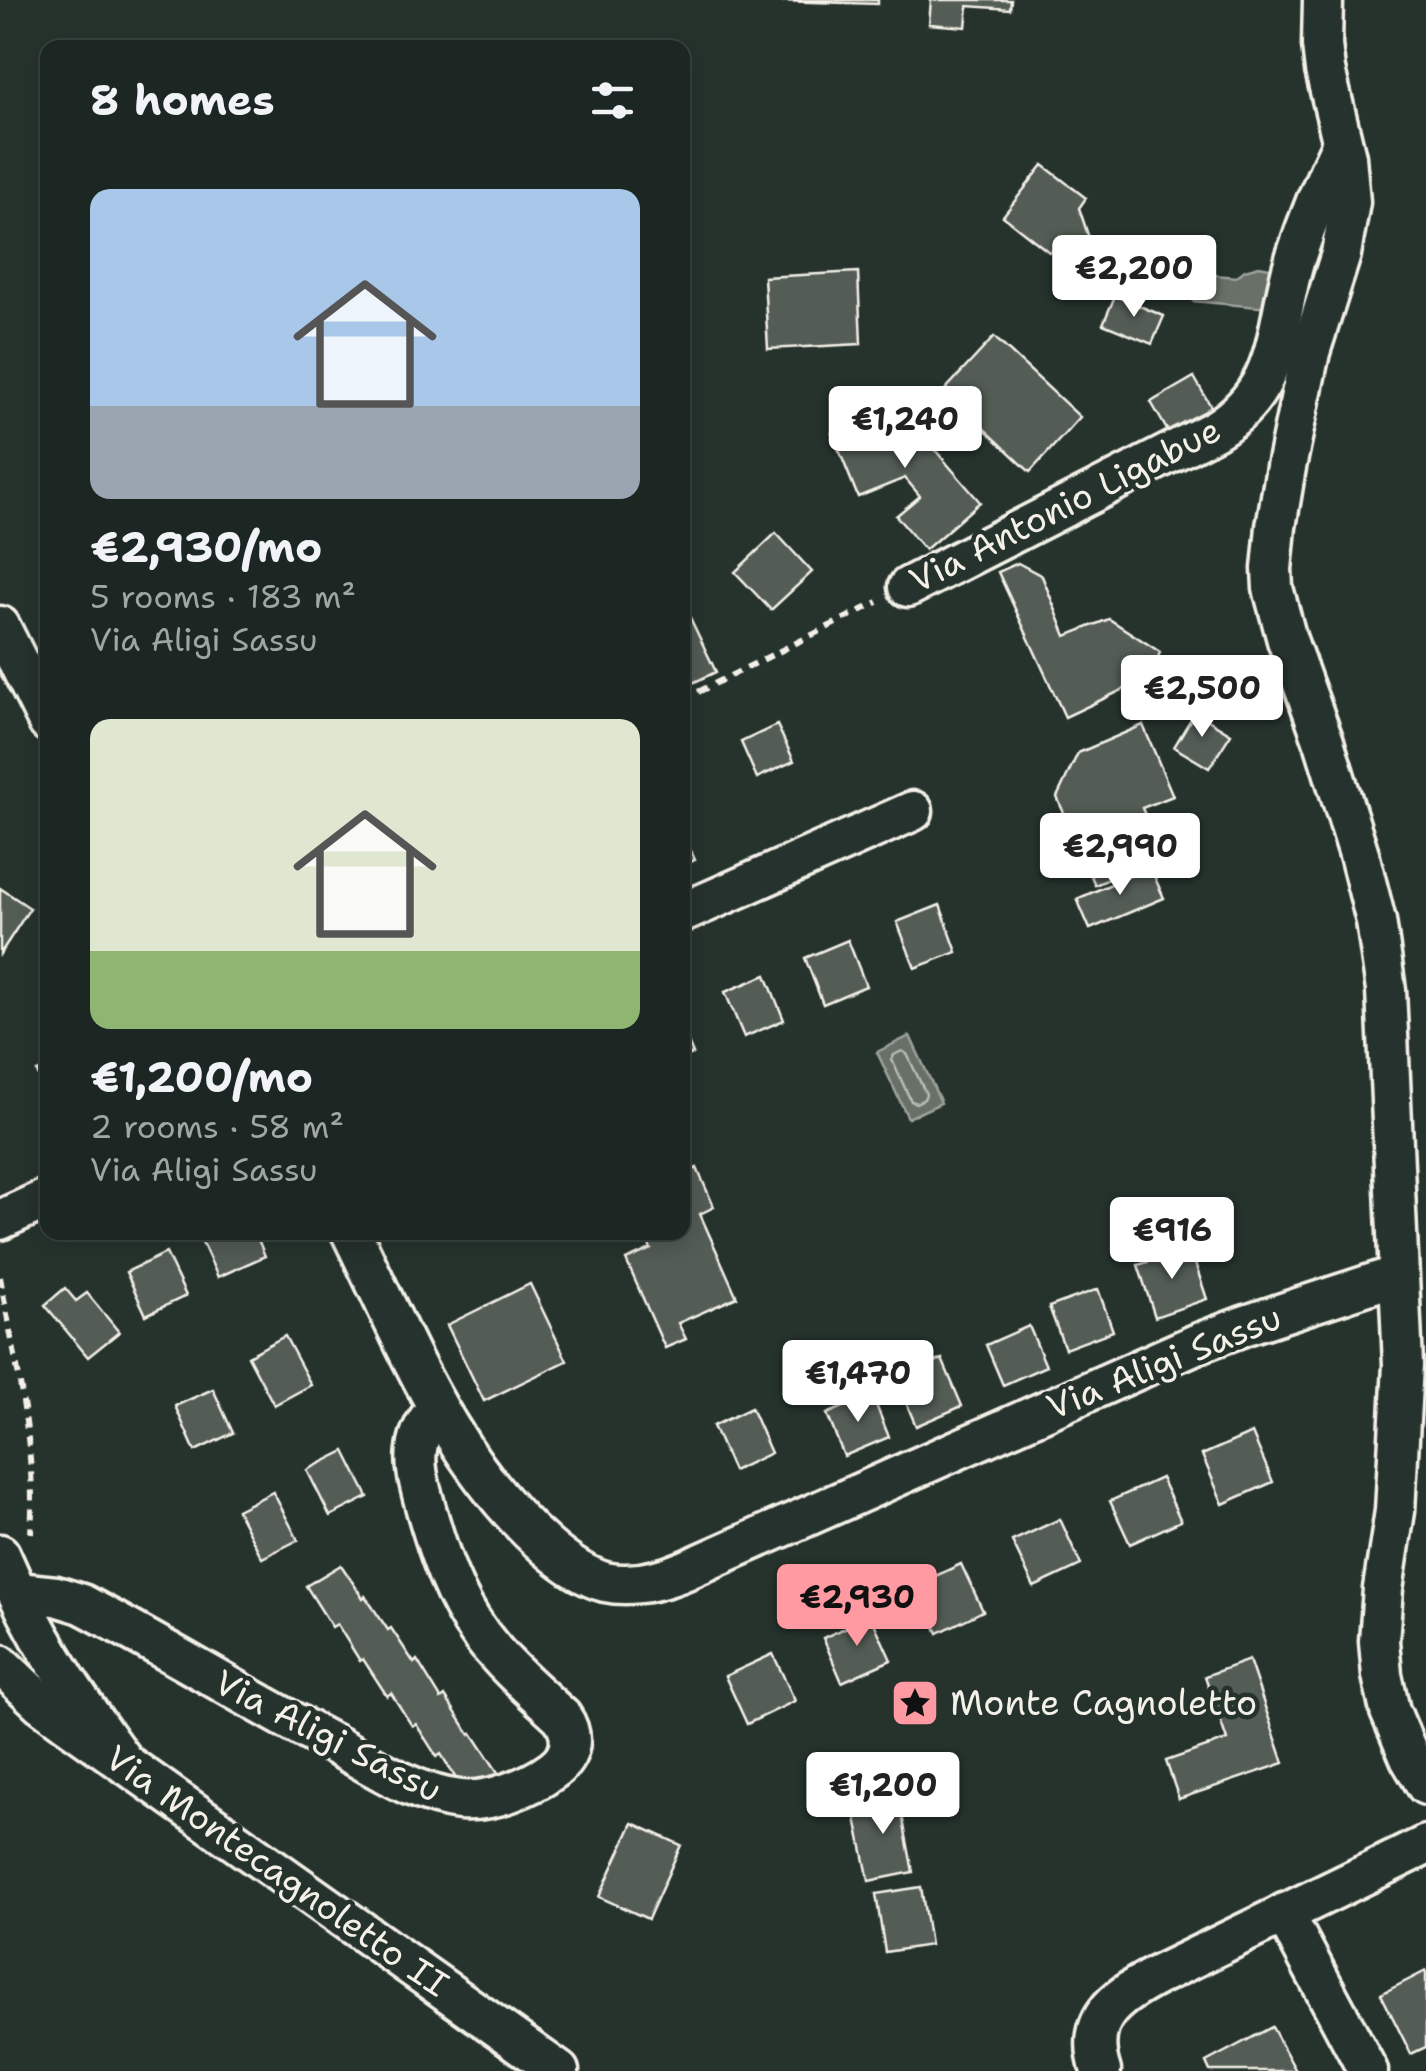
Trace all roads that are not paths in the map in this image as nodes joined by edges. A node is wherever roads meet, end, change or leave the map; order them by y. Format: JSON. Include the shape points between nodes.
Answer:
{"nodes":[{"id":1,"x":1323,"y":0,"type":"edge"},
{"id":2,"x":1342,"y":142,"type":"junction"},
{"id":3,"x":908,"y":587,"type":"road end"},
{"id":4,"x":0,"y":626,"type":"edge"},
{"id":5,"x":40,"y":706,"type":"edge"},
{"id":6,"x":912,"y":811,"type":"dead end"},
{"id":7,"x":690,"y":909,"type":"edge"},
{"id":8,"x":40,"y":1202,"type":"edge"},
{"id":9,"x":0,"y":1220,"type":"edge"},
{"id":10,"x":355,"y":1240,"type":"edge"},
{"id":11,"x":1398,"y":1274,"type":"junction"},
{"id":12,"x":438,"y":1408,"type":"junction"},
{"id":13,"x":15,"y":1546,"type":"edge"},
{"id":14,"x":17,"y":1592,"type":"junction"},
{"id":15,"x":0,"y":1664,"type":"edge"},
{"id":16,"x":125,"y":1764,"type":"junction"},
{"id":17,"x":1426,"y":1785,"type":"edge"},
{"id":18,"x":1426,"y":1845,"type":"edge"},
{"id":19,"x":1284,"y":1913,"type":"junction"},
{"id":20,"x":559,"y":2071,"type":"edge"},
{"id":21,"x":1101,"y":2071,"type":"edge"},
{"id":22,"x":1368,"y":2071,"type":"edge"}],
"edges":[{"from":1,"to":2,"type":"street","via":[[1325,70]]},
{"from":2,"to":3,"type":"street","name":"Via Antonio Ligabue","via":[[1294,263],[1266,376],[1250,402],[1215,430]]},
{"from":2,"to":11,"type":"street","via":[[1349,216],[1306,371],[1272,568],[1282,626],[1336,776],[1376,921],[1389,1030]]},
{"from":4,"to":5,"type":"street"},
{"from":6,"to":7,"type":"street"},
{"from":8,"to":9,"type":"street"},
{"from":10,"to":12,"type":"street","name":"Via Aligi Sassu"},
{"from":11,"to":12,"type":"street","name":"Via Aligi Sassu","via":[[1196,1344],[670,1577],[639,1584],[582,1573],[534,1536],[492,1489]]},
{"from":11,"to":17,"type":"street","via":[[1399,1462],[1379,1641],[1390,1710]]},
{"from":12,"to":14,"type":"street","name":"Via Aligi Sassu","via":[[423,1428],[416,1458],[442,1563],[483,1637],[562,1717],[571,1735],[560,1764],[530,1783],[469,1800],[429,1793],[82,1604]]},
{"from":13,"to":14,"type":"street"},
{"from":14,"to":16,"type":"street","via":[[58,1671]]},
{"from":15,"to":16,"type":"street","name":"Via Montecagnoletto II"},
{"from":16,"to":20,"type":"street","name":"Via Montecagnoletto II"},
{"from":18,"to":19,"type":"street"},
{"from":19,"to":21,"type":"street","via":[[1124,1996],[1096,2032]]},
{"from":19,"to":22,"type":"street"}]}
